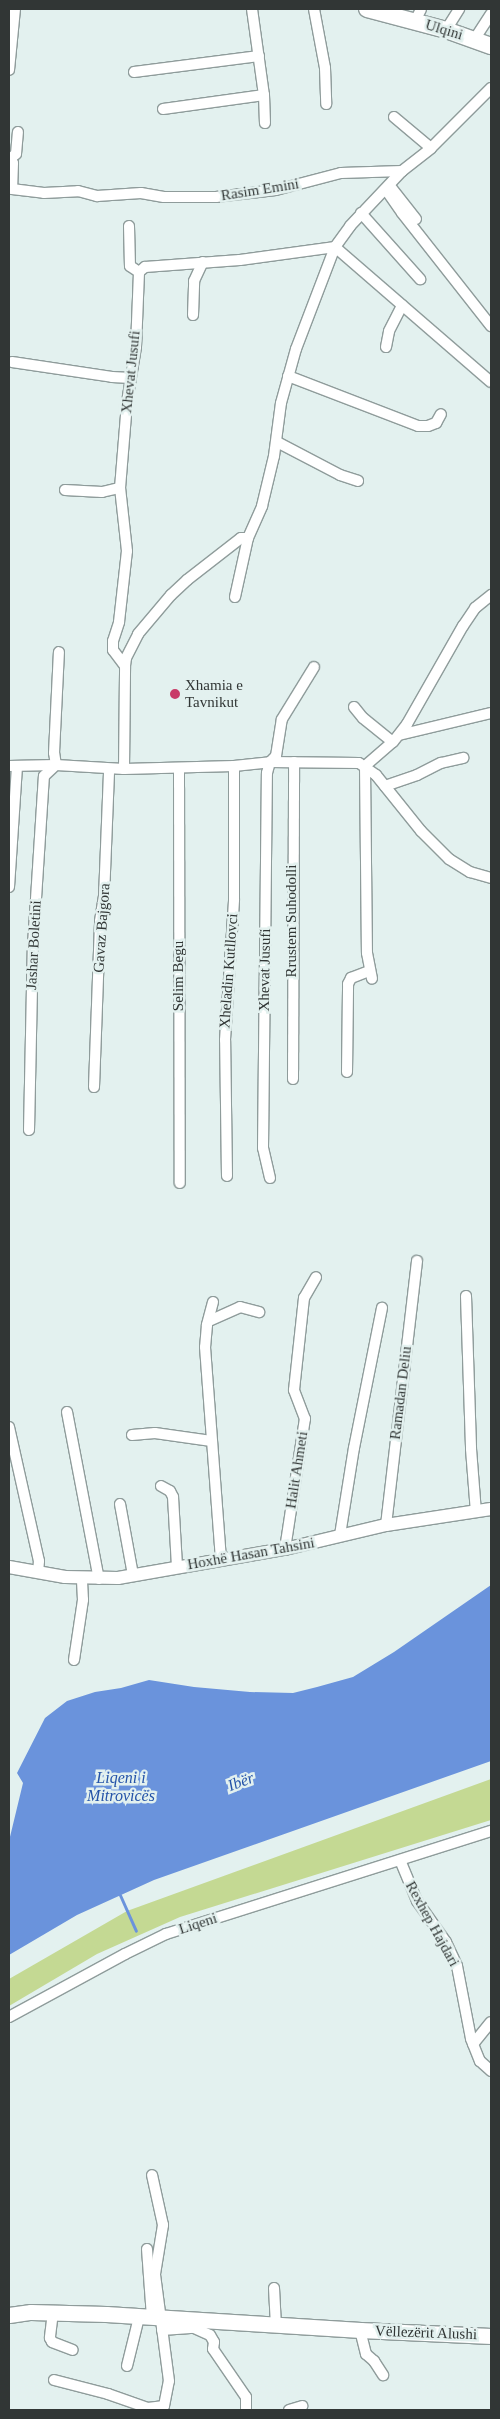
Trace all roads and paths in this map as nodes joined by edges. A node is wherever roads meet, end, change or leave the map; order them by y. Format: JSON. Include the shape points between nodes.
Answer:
{"nodes":[{"id":1,"x":15,"y":9,"type":"edge"},
{"id":2,"x":252,"y":9,"type":"edge"},
{"id":3,"x":314,"y":9,"type":"edge"},
{"id":4,"x":367,"y":9,"type":"edge"},
{"id":5,"x":459,"y":9,"type":"edge"},
{"id":6,"x":491,"y":14,"type":"edge"},
{"id":7,"x":418,"y":15,"type":"edge"},
{"id":8,"x":446,"y":30,"type":"junction"},
{"id":9,"x":474,"y":40,"type":"junction"},
{"id":10,"x":491,"y":46,"type":"edge"},
{"id":11,"x":259,"y":56,"type":"junction"},
{"id":12,"x":9,"y":70,"type":"edge"},
{"id":13,"x":134,"y":72,"type":"dead end"},
{"id":14,"x":491,"y":88,"type":"edge"},
{"id":15,"x":264,"y":94,"type":"junction"},
{"id":16,"x":326,"y":104,"type":"dead end"},
{"id":17,"x":163,"y":109,"type":"dead end"},
{"id":18,"x":394,"y":117,"type":"dead end"},
{"id":19,"x":265,"y":122,"type":"dead end"},
{"id":20,"x":18,"y":132,"type":"dead end"},
{"id":21,"x":431,"y":148,"type":"junction"},
{"id":22,"x":10,"y":158,"type":"edge"},
{"id":23,"x":402,"y":171,"type":"junction"},
{"id":24,"x":388,"y":188,"type":"junction"},
{"id":25,"x":11,"y":190,"type":"edge"},
{"id":26,"x":361,"y":213,"type":"junction"},
{"id":27,"x":416,"y":219,"type":"dead end"},
{"id":28,"x":129,"y":226,"type":"dead end"},
{"id":29,"x":336,"y":248,"type":"junction"},
{"id":30,"x":203,"y":262,"type":"junction"},
{"id":31,"x":139,"y":272,"type":"junction"},
{"id":32,"x":420,"y":279,"type":"dead end"},
{"id":33,"x":402,"y":305,"type":"junction"},
{"id":34,"x":193,"y":315,"type":"dead end"},
{"id":35,"x":491,"y":326,"type":"edge"},
{"id":36,"x":386,"y":347,"type":"dead end"},
{"id":37,"x":12,"y":362,"type":"dead end"},
{"id":38,"x":288,"y":376,"type":"junction"},
{"id":39,"x":131,"y":378,"type":"junction"},
{"id":40,"x":491,"y":382,"type":"edge"},
{"id":41,"x":441,"y":414,"type":"dead end"},
{"id":42,"x":276,"y":442,"type":"junction"},
{"id":43,"x":358,"y":481,"type":"dead end"},
{"id":44,"x":120,"y":488,"type":"junction"},
{"id":45,"x":65,"y":490,"type":"dead end"},
{"id":46,"x":248,"y":538,"type":"junction"},
{"id":47,"x":491,"y":595,"type":"edge"},
{"id":48,"x":235,"y":597,"type":"dead end"},
{"id":49,"x":59,"y":652,"type":"dead end"},
{"id":50,"x":125,"y":666,"type":"junction"},
{"id":51,"x":314,"y":667,"type":"dead end"},
{"id":52,"x":354,"y":707,"type":"dead end"},
{"id":53,"x":491,"y":713,"type":"edge"},
{"id":54,"x":396,"y":738,"type":"junction"},
{"id":55,"x":462,"y":758,"type":"dead end"},
{"id":56,"x":270,"y":762,"type":"junction"},
{"id":57,"x":294,"y":762,"type":"junction"},
{"id":58,"x":56,"y":765,"type":"junction"},
{"id":59,"x":234,"y":766,"type":"junction"},
{"id":60,"x":365,"y":766,"type":"junction"},
{"id":61,"x":13,"y":767,"type":"edge"},
{"id":62,"x":179,"y":768,"type":"junction"},
{"id":63,"x":124,"y":769,"type":"junction"},
{"id":64,"x":109,"y":770,"type":"junction"},
{"id":65,"x":385,"y":786,"type":"junction"},
{"id":66,"x":491,"y":878,"type":"edge"},
{"id":67,"x":9,"y":887,"type":"edge"},
{"id":68,"x":348,"y":1072,"type":"dead end"},
{"id":69,"x":293,"y":1079,"type":"dead end"},
{"id":70,"x":94,"y":1087,"type":"dead end"},
{"id":71,"x":29,"y":1130,"type":"dead end"},
{"id":72,"x":227,"y":1176,"type":"dead end"},
{"id":73,"x":270,"y":1178,"type":"dead end"},
{"id":74,"x":180,"y":1183,"type":"dead end"},
{"id":75,"x":416,"y":1261,"type":"dead end"},
{"id":76,"x":316,"y":1277,"type":"dead end"},
{"id":77,"x":466,"y":1296,"type":"dead end"},
{"id":78,"x":213,"y":1302,"type":"dead end"},
{"id":79,"x":382,"y":1308,"type":"dead end"},
{"id":80,"x":259,"y":1312,"type":"dead end"},
{"id":81,"x":209,"y":1321,"type":"junction"},
{"id":82,"x":67,"y":1412,"type":"dead end"},
{"id":83,"x":9,"y":1427,"type":"edge"},
{"id":84,"x":132,"y":1435,"type":"dead end"},
{"id":85,"x":211,"y":1441,"type":"junction"},
{"id":86,"x":161,"y":1486,"type":"dead end"},
{"id":87,"x":120,"y":1504,"type":"dead end"},
{"id":88,"x":491,"y":1509,"type":"edge"},
{"id":89,"x":476,"y":1512,"type":"junction"},
{"id":90,"x":386,"y":1525,"type":"junction"},
{"id":91,"x":340,"y":1535,"type":"junction"},
{"id":92,"x":285,"y":1549,"type":"junction"},
{"id":93,"x":221,"y":1560,"type":"junction"},
{"id":94,"x":9,"y":1567,"type":"edge"},
{"id":95,"x":177,"y":1567,"type":"junction"},
{"id":96,"x":38,"y":1572,"type":"junction"},
{"id":97,"x":133,"y":1576,"type":"junction"},
{"id":98,"x":82,"y":1578,"type":"junction"},
{"id":99,"x":99,"y":1579,"type":"junction"},
{"id":100,"x":74,"y":1660,"type":"dead end"},
{"id":101,"x":491,"y":1831,"type":"edge"},
{"id":102,"x":400,"y":1860,"type":"junction"},
{"id":103,"x":9,"y":2017,"type":"edge"},
{"id":104,"x":491,"y":2022,"type":"edge"},
{"id":105,"x":473,"y":2044,"type":"junction"},
{"id":106,"x":491,"y":2071,"type":"edge"},
{"id":107,"x":152,"y":2175,"type":"dead end"},
{"id":108,"x":147,"y":2249,"type":"dead end"},
{"id":109,"x":274,"y":2288,"type":"dead end"},
{"id":110,"x":53,"y":2312,"type":"junction"},
{"id":111,"x":9,"y":2315,"type":"edge"},
{"id":112,"x":154,"y":2320,"type":"junction"},
{"id":113,"x":276,"y":2325,"type":"junction"},
{"id":114,"x":360,"y":2330,"type":"junction"},
{"id":115,"x":491,"y":2336,"type":"edge"},
{"id":116,"x":73,"y":2350,"type":"dead end"},
{"id":117,"x":127,"y":2366,"type":"dead end"},
{"id":118,"x":383,"y":2374,"type":"dead end"},
{"id":119,"x":54,"y":2380,"type":"dead end"},
{"id":120,"x":302,"y":2406,"type":"dead end"},
{"id":121,"x":246,"y":2410,"type":"edge"},
{"id":122,"x":289,"y":2410,"type":"edge"}],
"edges":[{"from":1,"to":12,"type":"street"},
{"from":2,"to":11,"type":"street"},
{"from":3,"to":16,"type":"street","via":[[325,68]]},
{"from":4,"to":7,"type":"main road","name":"Ulqini"},
{"from":5,"to":8,"type":"street"},
{"from":6,"to":9,"type":"street"},
{"from":7,"to":8,"type":"main road","name":"Ulqini"},
{"from":8,"to":9,"type":"main road","name":"Ulqini"},
{"from":9,"to":10,"type":"main road","name":"Ulqini"},
{"from":11,"to":13,"type":"street"},
{"from":11,"to":15,"type":"street"},
{"from":14,"to":21,"type":"street"},
{"from":15,"to":17,"type":"street"},
{"from":15,"to":19,"type":"street"},
{"from":18,"to":21,"type":"street"},
{"from":20,"to":22,"type":"street","via":[[16,154]]},
{"from":21,"to":23,"type":"street"},
{"from":22,"to":25,"type":"street","via":[[14,174]]},
{"from":23,"to":24,"type":"street"},
{"from":23,"to":25,"type":"street","name":"Rasim Emini","via":[[341,172],[276,190],[216,197],[164,197],[141,193],[97,196],[78,191],[44,193]]},
{"from":24,"to":26,"type":"street"},
{"from":24,"to":27,"type":"street"},
{"from":24,"to":35,"type":"street","via":[[402,213]]},
{"from":26,"to":29,"type":"street"},
{"from":26,"to":32,"type":"street"},
{"from":28,"to":31,"type":"street","via":[[130,266]]},
{"from":29,"to":30,"type":"street"},
{"from":29,"to":33,"type":"street"},
{"from":29,"to":38,"type":"street","via":[[301,332]]},
{"from":30,"to":31,"type":"street","via":[[158,264]]},
{"from":30,"to":34,"type":"street","via":[[194,281]]},
{"from":31,"to":39,"type":"street","name":"Xhevat Jusufi","via":[[136,347]]},
{"from":33,"to":36,"type":"street","via":[[389,331]]},
{"from":33,"to":40,"type":"street"},
{"from":37,"to":39,"type":"street","via":[[112,378]]},
{"from":38,"to":41,"type":"street","via":[[418,426],[436,424]]},
{"from":38,"to":42,"type":"street"},
{"from":39,"to":44,"type":"street","name":"Xhevat Jusufi"},
{"from":42,"to":43,"type":"street"},
{"from":42,"to":46,"type":"street","via":[[262,506]]},
{"from":44,"to":45,"type":"street","via":[[102,492]]},
{"from":44,"to":50,"type":"street","name":"Xhevat Jusufi","via":[[127,550],[113,650]]},
{"from":46,"to":48,"type":"street"},
{"from":46,"to":50,"type":"street","name":"Xhevat Jusufi","via":[[243,537],[222,552],[171,595],[138,634]]},
{"from":47,"to":54,"type":"street","via":[[475,608],[463,626],[413,716]]},
{"from":49,"to":58,"type":"street"},
{"from":50,"to":63,"type":"street","name":"Xhevat Jusufi"},
{"from":51,"to":56,"type":"street","name":"Xhevat Jusufi","via":[[282,718],[276,756]]},
{"from":52,"to":54,"type":"street","via":[[363,718]]},
{"from":53,"to":54,"type":"street"},
{"from":54,"to":60,"type":"street"},
{"from":55,"to":65,"type":"street"},
{"from":56,"to":57,"type":"street"},
{"from":56,"to":59,"type":"street"},
{"from":56,"to":73,"type":"street","name":"Xhevat Jusufi","via":[[267,773],[263,1148]]},
{"from":57,"to":60,"type":"street","via":[[350,762]]},
{"from":57,"to":69,"type":"street","name":"Rrustem Suhodolli"},
{"from":58,"to":61,"type":"street"},
{"from":58,"to":64,"type":"street"},
{"from":58,"to":71,"type":"street","name":"Jashar Boletini","via":[[44,776],[33,945]]},
{"from":59,"to":62,"type":"street"},
{"from":59,"to":72,"type":"street","name":"Xheladin Kutllovci","via":[[234,900],[225,1040]]},
{"from":60,"to":65,"type":"street"},
{"from":60,"to":68,"type":"street","via":[[371,975],[351,978],[348,984]]},
{"from":61,"to":67,"type":"street"},
{"from":62,"to":63,"type":"street"},
{"from":62,"to":74,"type":"street","name":"Selim Begu"},
{"from":63,"to":64,"type":"street"},
{"from":64,"to":70,"type":"street","name":"Gavaz Bajgora"},
{"from":65,"to":66,"type":"street","via":[[421,831],[449,859],[470,872]]},
{"from":75,"to":90,"type":"street","name":"Ramadan Deliu"},
{"from":76,"to":92,"type":"street","name":"Halit Ahmeti","via":[[304,1298],[294,1390],[305,1419]]},
{"from":77,"to":89,"type":"street","via":[[470,1449]]},
{"from":78,"to":81,"type":"street"},
{"from":79,"to":91,"type":"street"},
{"from":80,"to":81,"type":"street","via":[[240,1307]]},
{"from":81,"to":85,"type":"street","via":[[205,1348]]},
{"from":82,"to":99,"type":"street"},
{"from":83,"to":96,"type":"street","via":[[39,1561]]},
{"from":84,"to":85,"type":"street","via":[[155,1433]]},
{"from":85,"to":93,"type":"street"},
{"from":86,"to":95,"type":"street","via":[[173,1497]]},
{"from":87,"to":97,"type":"street"},
{"from":88,"to":89,"type":"street","name":"Hoxhë Hasan Tahsini"},
{"from":89,"to":90,"type":"street","name":"Hoxhë Hasan Tahsini"},
{"from":90,"to":91,"type":"street","name":"Hoxhë Hasan Tahsini"},
{"from":91,"to":92,"type":"street","name":"Hoxhë Hasan Tahsini"},
{"from":92,"to":93,"type":"street","name":"Hoxhë Hasan Tahsini"},
{"from":93,"to":95,"type":"street","name":"Hoxhë Hasan Tahsini"},
{"from":94,"to":96,"type":"street","name":"Hoxhë Hasan Tahsini"},
{"from":95,"to":97,"type":"street","name":"Hoxhë Hasan Tahsini"},
{"from":96,"to":98,"type":"street","name":"Hoxhë Hasan Tahsini"},
{"from":97,"to":99,"type":"street","name":"Hoxhë Hasan Tahsini"},
{"from":98,"to":99,"type":"street","name":"Hoxhë Hasan Tahsini"},
{"from":98,"to":100,"type":"street","via":[[83,1600]]},
{"from":101,"to":102,"type":"street","name":"Liqeni"},
{"from":102,"to":103,"type":"street","name":"Liqeni","via":[[166,1934]]},
{"from":102,"to":105,"type":"street","name":"Rexhep Hajdari","via":[[416,1901],[446,1942],[457,1966]]},
{"from":104,"to":105,"type":"street"},
{"from":105,"to":106,"type":"street","name":"Rexhep Hajdari","via":[[480,2061]]},
{"from":107,"to":112,"type":"street","via":[[164,2225],[155,2274]]},
{"from":108,"to":112,"type":"street"},
{"from":109,"to":113,"type":"street"},
{"from":110,"to":111,"type":"main road","name":"Vëllezërit Alushi"},
{"from":110,"to":112,"type":"main road","name":"Vëllezërit Alushi"},
{"from":110,"to":116,"type":"street","via":[[52,2342]]},
{"from":112,"to":113,"type":"main road","name":"Vëllezërit Alushi"},
{"from":112,"to":117,"type":"street"},
{"from":112,"to":119,"type":"street","via":[[169,2381],[164,2406],[148,2408]]},
{"from":112,"to":121,"type":"street","name":"Vëllezërit Alushi","via":[[194,2328],[210,2335],[214,2349],[246,2396]]},
{"from":113,"to":114,"type":"main road","name":"Vëllezërit Alushi"},
{"from":114,"to":115,"type":"main road","name":"Vëllezërit Alushi"},
{"from":114,"to":118,"type":"street","name":"Vëllezërit Alushi","via":[[366,2354]]},
{"from":120,"to":122,"type":"street"}]}
